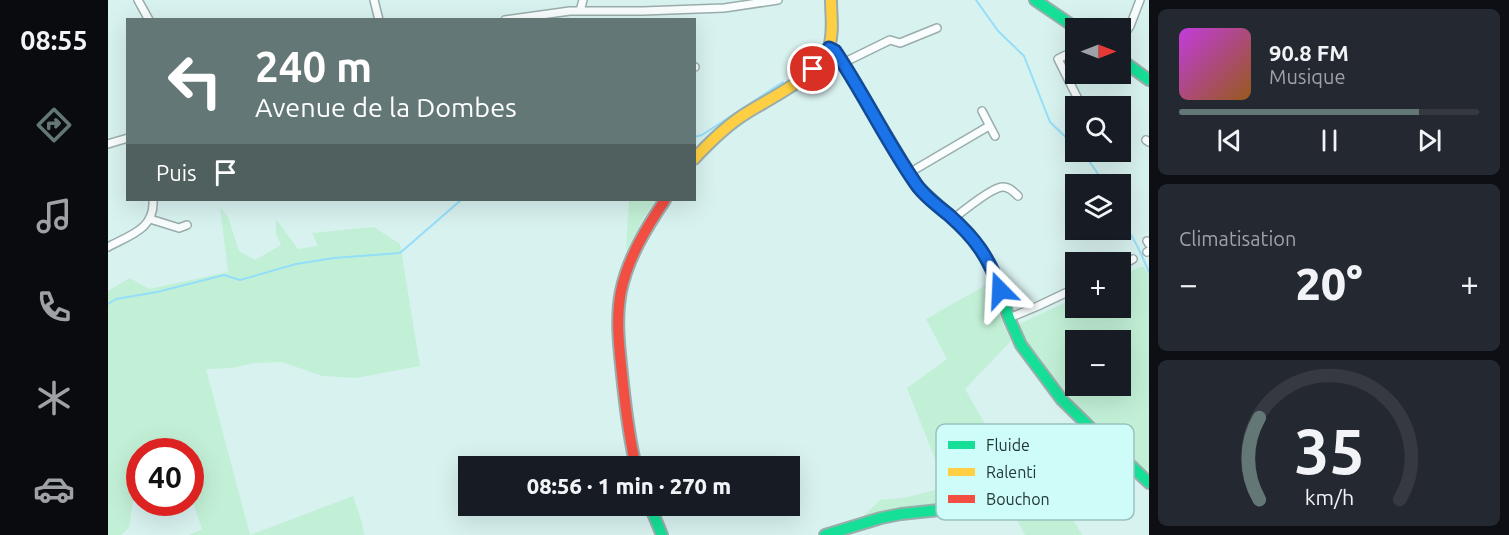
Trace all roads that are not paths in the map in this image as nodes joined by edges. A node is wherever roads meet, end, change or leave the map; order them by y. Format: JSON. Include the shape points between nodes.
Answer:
{"nodes":[{"id":1,"x":138,"y":0,"type":"edge"},
{"id":2,"x":374,"y":0,"type":"edge"},
{"id":3,"x":583,"y":0,"type":"edge"},
{"id":4,"x":777,"y":0,"type":"edge"},
{"id":5,"x":831,"y":0,"type":"edge"},
{"id":6,"x":1035,"y":0,"type":"edge"},
{"id":7,"x":1138,"y":0,"type":"edge"},
{"id":8,"x":580,"y":11,"type":"junction"},
{"id":9,"x":590,"y":11,"type":"junction"},
{"id":10,"x":148,"y":18,"type":"edge"},
{"id":11,"x":378,"y":18,"type":"edge"},
{"id":12,"x":522,"y":18,"type":"edge"},
{"id":13,"x":590,"y":18,"type":"edge"},
{"id":14,"x":1065,"y":20,"type":"edge"},
{"id":15,"x":1131,"y":23,"type":"edge"},
{"id":16,"x":937,"y":28,"type":"dead end"},
{"id":17,"x":829,"y":48,"type":"junction"},
{"id":18,"x":1065,"y":56,"type":"edge"},
{"id":19,"x":843,"y":63,"type":"junction"},
{"id":20,"x":1131,"y":67,"type":"edge"},
{"id":21,"x":1065,"y":73,"type":"edge"},
{"id":22,"x":1149,"y":80,"type":"edge"},
{"id":23,"x":982,"y":111,"type":"dead end"},
{"id":24,"x":989,"y":126,"type":"junction"},
{"id":25,"x":995,"y":136,"type":"dead end"},
{"id":26,"x":126,"y":139,"type":"edge"},
{"id":27,"x":108,"y":144,"type":"edge"},
{"id":28,"x":696,"y":157,"type":"edge"},
{"id":29,"x":909,"y":173,"type":"junction"},
{"id":30,"x":1018,"y":196,"type":"dead end"},
{"id":31,"x":153,"y":201,"type":"edge"},
{"id":32,"x":664,"y":201,"type":"edge"},
{"id":33,"x":150,"y":219,"type":"junction"},
{"id":34,"x":953,"y":219,"type":"junction"},
{"id":35,"x":187,"y":225,"type":"dead end"},
{"id":36,"x":108,"y":247,"type":"edge"},
{"id":37,"x":1065,"y":293,"type":"edge"},
{"id":38,"x":1009,"y":318,"type":"junction"},
{"id":39,"x":1087,"y":424,"type":"edge"},
{"id":40,"x":634,"y":456,"type":"edge"},
{"id":41,"x":1134,"y":468,"type":"edge"},
{"id":42,"x":1149,"y":483,"type":"edge"},
{"id":43,"x":936,"y":510,"type":"edge"},
{"id":44,"x":654,"y":516,"type":"edge"},
{"id":45,"x":662,"y":535,"type":"edge"},
{"id":46,"x":826,"y":535,"type":"edge"}],
"edges":[{"from":1,"to":10,"type":"street"},
{"from":2,"to":11,"type":"street"},
{"from":3,"to":8,"type":"street"},
{"from":4,"to":9,"type":"street","via":[[724,8]]},
{"from":5,"to":17,"type":"street"},
{"from":6,"to":14,"type":"street"},
{"from":7,"to":15,"type":"street"},
{"from":8,"to":9,"type":"street"},
{"from":8,"to":12,"type":"street"},
{"from":9,"to":13,"type":"street"},
{"from":16,"to":19,"type":"street","via":[[900,43],[890,40]]},
{"from":17,"to":19,"type":"street"},
{"from":17,"to":28,"type":"street","via":[[813,69],[716,135]]},
{"from":18,"to":21,"type":"street","via":[[1058,59]]},
{"from":19,"to":29,"type":"street"},
{"from":20,"to":22,"type":"street"},
{"from":23,"to":24,"type":"street"},
{"from":24,"to":25,"type":"street"},
{"from":24,"to":29,"type":"street"},
{"from":26,"to":27,"type":"street"},
{"from":29,"to":34,"type":"street","via":[[917,186]]},
{"from":30,"to":34,"type":"street","via":[[1008,188],[995,189]]},
{"from":31,"to":33,"type":"street"},
{"from":32,"to":40,"type":"street","via":[[630,263],[619,307],[626,413]]},
{"from":33,"to":35,"type":"street","via":[[179,228]]},
{"from":33,"to":36,"type":"street","via":[[144,227]]},
{"from":34,"to":38,"type":"street","via":[[987,259]]},
{"from":37,"to":38,"type":"street"},
{"from":38,"to":39,"type":"street","via":[[1021,345],[1062,400]]},
{"from":41,"to":42,"type":"street"},
{"from":43,"to":46,"type":"street","via":[[881,518]]},
{"from":44,"to":45,"type":"street"}]}
